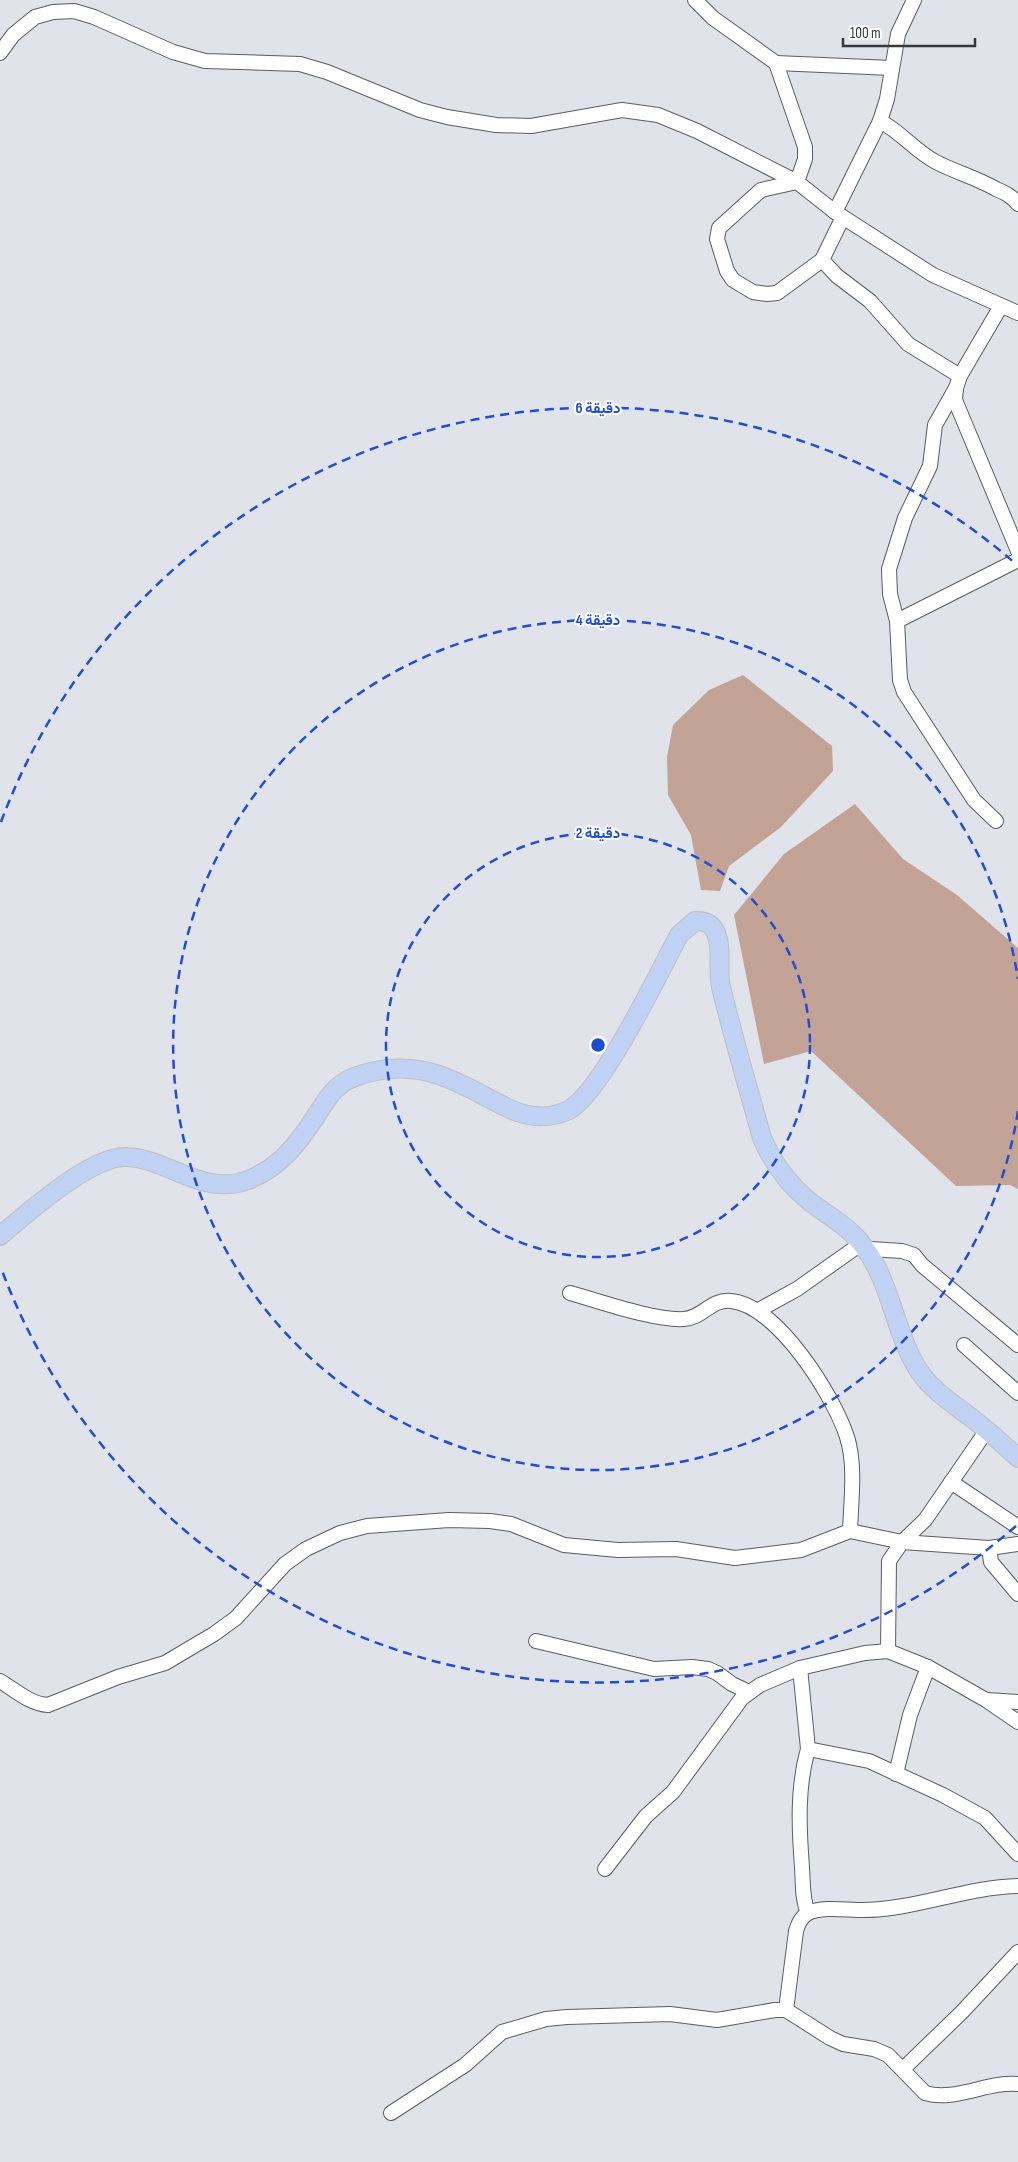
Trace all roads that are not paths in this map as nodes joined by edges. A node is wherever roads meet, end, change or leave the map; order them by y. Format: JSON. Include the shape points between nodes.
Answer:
{"nodes":[{"id":1,"x":695,"y":0,"type":"edge"},
{"id":2,"x":914,"y":0,"type":"edge"},
{"id":3,"x":0,"y":53,"type":"edge"},
{"id":4,"x":776,"y":64,"type":"junction"},
{"id":5,"x":892,"y":68,"type":"junction"},
{"id":6,"x":880,"y":122,"type":"junction"},
{"id":7,"x":797,"y":182,"type":"junction"},
{"id":8,"x":1018,"y":204,"type":"edge"},
{"id":9,"x":839,"y":215,"type":"junction"},
{"id":10,"x":822,"y":260,"type":"junction"},
{"id":11,"x":1018,"y":298,"type":"edge"},
{"id":12,"x":1010,"y":310,"type":"edge"},
{"id":13,"x":958,"y":382,"type":"junction"},
{"id":14,"x":1018,"y":551,"type":"edge"},
{"id":15,"x":1018,"y":560,"type":"edge"},
{"id":16,"x":897,"y":621,"type":"junction"},
{"id":17,"x":996,"y":821,"type":"dead end"},
{"id":18,"x":0,"y":1236,"type":"edge"},
{"id":19,"x":865,"y":1247,"type":"junction"},
{"id":20,"x":570,"y":1293,"type":"dead end"},
{"id":21,"x":757,"y":1311,"type":"junction"},
{"id":22,"x":1018,"y":1344,"type":"edge"},
{"id":23,"x":964,"y":1345,"type":"dead end"},
{"id":24,"x":1018,"y":1393,"type":"edge"},
{"id":25,"x":987,"y":1430,"type":"junction"},
{"id":26,"x":1018,"y":1458,"type":"edge"},
{"id":27,"x":950,"y":1482,"type":"junction"},
{"id":28,"x":1018,"y":1527,"type":"edge"},
{"id":29,"x":850,"y":1531,"type":"junction"},
{"id":30,"x":902,"y":1542,"type":"junction"},
{"id":31,"x":1018,"y":1544,"type":"edge"},
{"id":32,"x":988,"y":1548,"type":"junction"},
{"id":33,"x":1018,"y":1594,"type":"edge"},
{"id":34,"x":536,"y":1641,"type":"dead end"},
{"id":35,"x":888,"y":1651,"type":"junction"},
{"id":36,"x":928,"y":1667,"type":"junction"},
{"id":37,"x":800,"y":1668,"type":"junction"},
{"id":38,"x":0,"y":1681,"type":"edge"},
{"id":39,"x":749,"y":1692,"type":"junction"},
{"id":40,"x":986,"y":1700,"type":"junction"},
{"id":41,"x":1018,"y":1702,"type":"edge"},
{"id":42,"x":1018,"y":1722,"type":"edge"},
{"id":43,"x":808,"y":1749,"type":"junction"},
{"id":44,"x":896,"y":1774,"type":"junction"},
{"id":45,"x":1018,"y":1854,"type":"edge"},
{"id":46,"x":605,"y":1870,"type":"dead end"},
{"id":47,"x":1018,"y":1886,"type":"edge"},
{"id":48,"x":808,"y":1913,"type":"junction"},
{"id":49,"x":1018,"y":1952,"type":"edge"},
{"id":50,"x":786,"y":2010,"type":"junction"},
{"id":51,"x":903,"y":2069,"type":"junction"},
{"id":52,"x":1018,"y":2084,"type":"edge"},
{"id":53,"x":391,"y":2113,"type":"dead end"}],
"edges":[{"from":1,"to":4,"type":"street","via":[[713,18]]},
{"from":2,"to":5,"type":"street","via":[[902,23]]},
{"from":3,"to":7,"type":"street","via":[[13,35],[35,16],[74,11],[173,52],[204,61],[300,64],[420,110],[447,117],[496,125],[531,126],[622,110],[658,115],[697,131]]},
{"from":4,"to":5,"type":"street"},
{"from":4,"to":7,"type":"street","via":[[805,146]]},
{"from":5,"to":6,"type":"street","via":[[888,99]]},
{"from":6,"to":8,"type":"street","via":[[935,161],[993,187]]},
{"from":6,"to":9,"type":"street"},
{"from":7,"to":9,"type":"street"},
{"from":7,"to":10,"type":"street","via":[[761,190],[719,228],[716,239],[733,280],[753,292],[777,293]]},
{"from":9,"to":10,"type":"street"},
{"from":9,"to":12,"type":"street","via":[[932,274]]},
{"from":10,"to":13,"type":"street","via":[[870,301],[908,344]]},
{"from":11,"to":12,"type":"street"},
{"from":12,"to":13,"type":"street"},
{"from":13,"to":14,"type":"street","via":[[956,400]]},
{"from":13,"to":16,"type":"street","via":[[935,425],[930,466],[905,518],[889,569],[890,594]]},
{"from":15,"to":16,"type":"street"},
{"from":16,"to":17,"type":"street","via":[[900,680],[904,692],[974,800]]},
{"from":18,"to":19,"type":"main road","via":[[35,1205],[84,1172],[125,1156],[151,1162],[202,1182],[218,1185],[246,1180],[264,1172],[288,1154],[343,1082],[372,1072],[412,1069],[435,1073],[529,1116],[544,1117],[570,1109],[602,1076],[679,935],[695,921],[711,925],[716,934],[720,984],[770,1157],[779,1171],[809,1201],[830,1214]]},
{"from":19,"to":21,"type":"street","via":[[850,1250],[797,1289]]},
{"from":19,"to":22,"type":"street","via":[[914,1254],[922,1266]]},
{"from":19,"to":25,"type":"main road","via":[[882,1276],[910,1355],[920,1372],[930,1385]]},
{"from":20,"to":21,"type":"street","via":[[646,1314],[682,1320],[695,1318],[714,1302],[730,1300]]},
{"from":21,"to":29,"type":"street","via":[[797,1348],[827,1391],[847,1438],[851,1463]]},
{"from":23,"to":24,"type":"street"},
{"from":25,"to":26,"type":"main road"},
{"from":25,"to":27,"type":"street"},
{"from":27,"to":28,"type":"street"},
{"from":27,"to":30,"type":"street","via":[[925,1520]]},
{"from":29,"to":30,"type":"street"},
{"from":29,"to":38,"type":"street","via":[[800,1550],[735,1558],[676,1549],[618,1550],[564,1545],[511,1524],[490,1520],[367,1526],[340,1533],[306,1549],[285,1564],[236,1618],[165,1663],[118,1677],[48,1705],[28,1699]]},
{"from":30,"to":32,"type":"street"},
{"from":30,"to":35,"type":"street","via":[[889,1562]]},
{"from":31,"to":32,"type":"street"},
{"from":32,"to":33,"type":"street","via":[[991,1562]]},
{"from":34,"to":39,"type":"street","via":[[654,1669],[708,1669]]},
{"from":35,"to":36,"type":"street"},
{"from":35,"to":37,"type":"street"},
{"from":36,"to":40,"type":"street"},
{"from":36,"to":44,"type":"street","via":[[910,1715]]},
{"from":37,"to":39,"type":"street","via":[[760,1684]]},
{"from":37,"to":43,"type":"street"},
{"from":39,"to":46,"type":"street","via":[[673,1792],[646,1816]]},
{"from":40,"to":41,"type":"street"},
{"from":40,"to":42,"type":"street"},
{"from":43,"to":44,"type":"street","via":[[869,1762]]},
{"from":43,"to":48,"type":"street","via":[[800,1797],[799,1828]]},
{"from":44,"to":45,"type":"street","via":[[985,1818]]},
{"from":47,"to":48,"type":"street","via":[[958,1893],[890,1908]]},
{"from":48,"to":50,"type":"street","via":[[799,1920],[796,1931]]},
{"from":49,"to":51,"type":"street"},
{"from":50,"to":51,"type":"street","via":[[843,2044],[874,2049],[888,2055]]},
{"from":50,"to":53,"type":"street","via":[[717,2020],[670,2014],[568,2017],[518,2025],[502,2032],[465,2065]]},
{"from":51,"to":52,"type":"street","via":[[917,2087],[932,2095]]}]}
